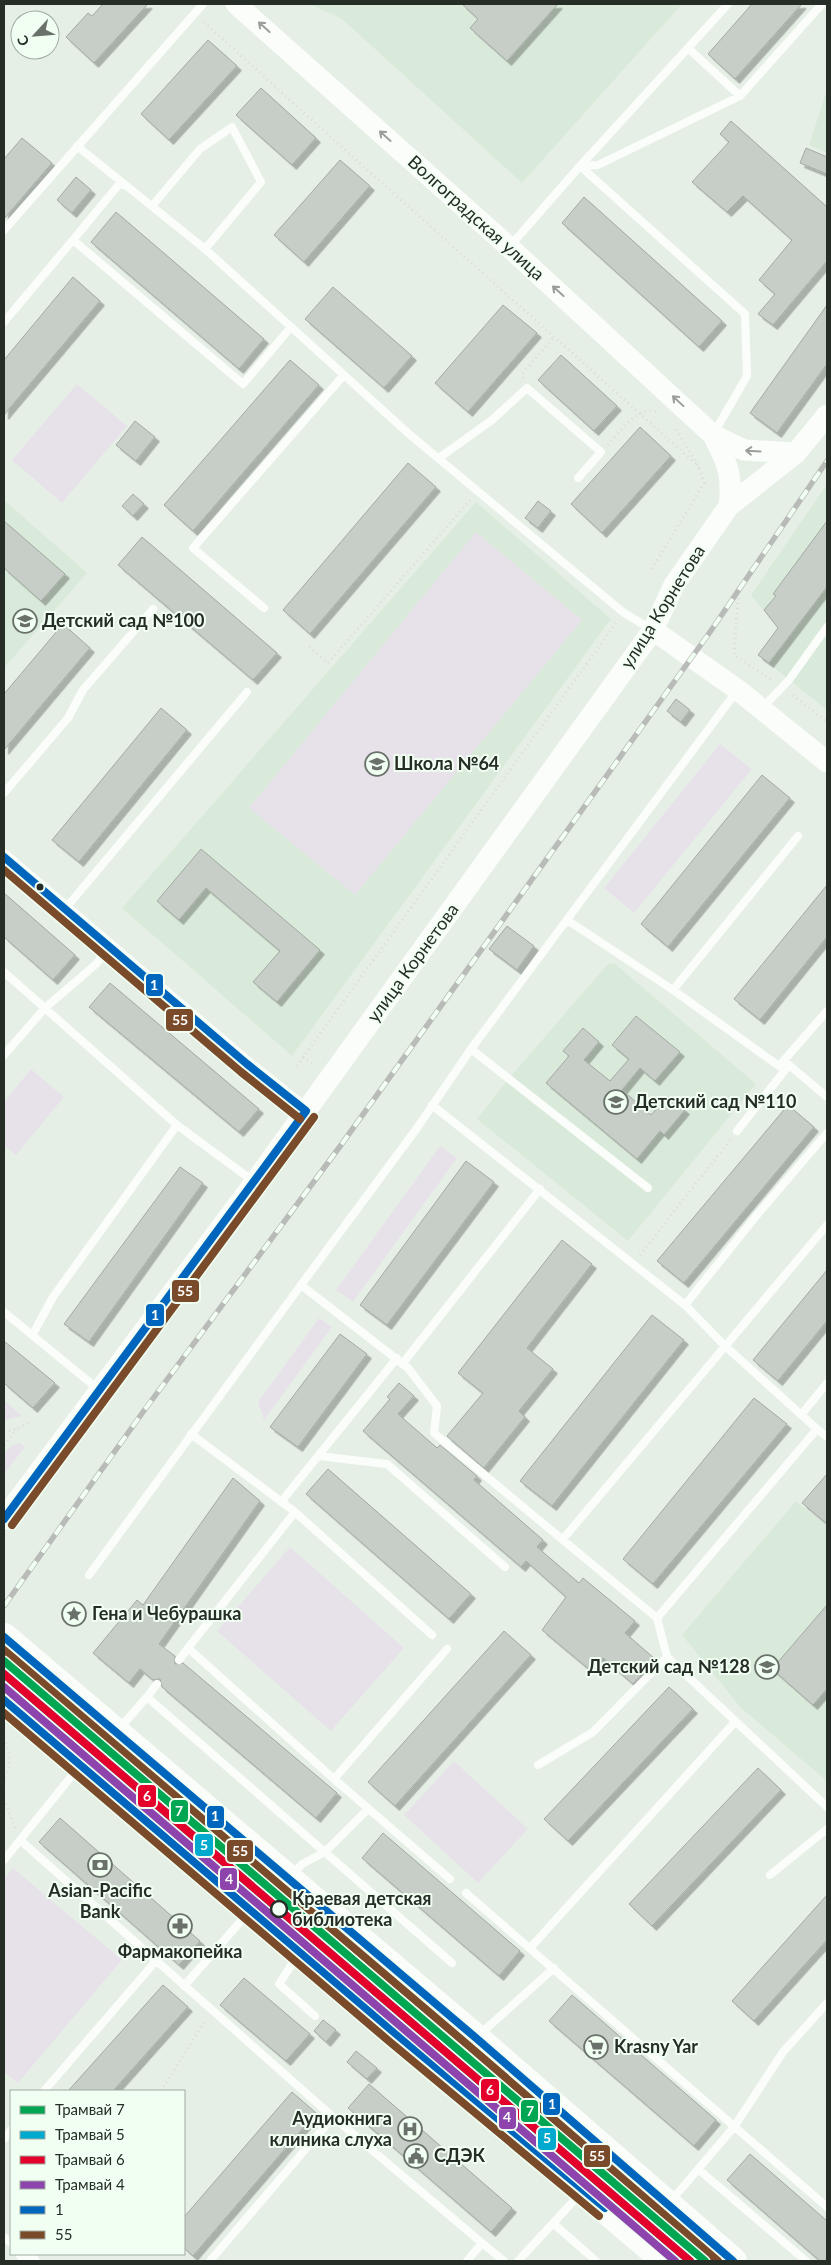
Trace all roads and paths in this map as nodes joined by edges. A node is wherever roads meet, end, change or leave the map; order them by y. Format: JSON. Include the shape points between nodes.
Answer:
{"nodes":[{"id":1,"x":203,"y":4,"type":"edge"},
{"id":2,"x":236,"y":4,"type":"edge"},
{"id":3,"x":728,"y":4,"type":"edge"},
{"id":4,"x":822,"y":4,"type":"edge"},
{"id":5,"x":193,"y":13,"type":"junction"},
{"id":6,"x":688,"y":48,"type":"junction"},
{"id":7,"x":740,"y":96,"type":"junction"},
{"id":8,"x":77,"y":146,"type":"junction"},
{"id":9,"x":580,"y":166,"type":"junction"},
{"id":10,"x":120,"y":182,"type":"junction"},
{"id":11,"x":152,"y":206,"type":"junction"},
{"id":12,"x":4,"y":230,"type":"edge"},
{"id":13,"x":73,"y":240,"type":"junction"},
{"id":14,"x":509,"y":247,"type":"junction"},
{"id":15,"x":205,"y":249,"type":"junction"},
{"id":16,"x":4,"y":322,"type":"edge"},
{"id":17,"x":291,"y":327,"type":"junction"},
{"id":18,"x":555,"y":336,"type":"junction"},
{"id":19,"x":343,"y":376,"type":"junction"},
{"id":20,"x":527,"y":388,"type":"junction"},
{"id":21,"x":661,"y":412,"type":"dead end"},
{"id":22,"x":638,"y":413,"type":"junction"},
{"id":23,"x":827,"y":415,"type":"edge"},
{"id":24,"x":674,"y":425,"type":"dead end"},
{"id":25,"x":713,"y":435,"type":"junction"},
{"id":26,"x":601,"y":452,"type":"junction"},
{"id":27,"x":796,"y":453,"type":"junction"},
{"id":28,"x":439,"y":458,"type":"junction"},
{"id":29,"x":699,"y":467,"type":"junction"},
{"id":30,"x":578,"y":478,"type":"dead end"},
{"id":31,"x":477,"y":492,"type":"junction"},
{"id":32,"x":729,"y":506,"type":"junction"},
{"id":33,"x":652,"y":570,"type":"dead end"},
{"id":34,"x":738,"y":598,"type":"dead end"},
{"id":35,"x":264,"y":608,"type":"dead end"},
{"id":36,"x":153,"y":609,"type":"dead end"},
{"id":37,"x":624,"y":613,"type":"junction"},
{"id":38,"x":827,"y":627,"type":"edge"},
{"id":39,"x":653,"y":630,"type":"junction"},
{"id":40,"x":309,"y":647,"type":"dead end"},
{"id":41,"x":783,"y":687,"type":"junction"},
{"id":42,"x":738,"y":690,"type":"junction"},
{"id":43,"x":247,"y":692,"type":"dead end"},
{"id":44,"x":761,"y":708,"type":"junction"},
{"id":45,"x":827,"y":722,"type":"edge"},
{"id":46,"x":827,"y":762,"type":"edge"},
{"id":47,"x":4,"y":793,"type":"edge"},
{"id":48,"x":798,"y":836,"type":"dead end"},
{"id":49,"x":4,"y":857,"type":"edge"},
{"id":50,"x":65,"y":909,"type":"junction"},
{"id":51,"x":567,"y":920,"type":"junction"},
{"id":52,"x":110,"y":948,"type":"junction"},
{"id":53,"x":4,"y":972,"type":"edge"},
{"id":54,"x":673,"y":990,"type":"junction"},
{"id":55,"x":45,"y":1008,"type":"junction"},
{"id":56,"x":827,"y":1011,"type":"edge"},
{"id":57,"x":471,"y":1049,"type":"junction"},
{"id":58,"x":4,"y":1055,"type":"edge"},
{"id":59,"x":303,"y":1057,"type":"junction"},
{"id":60,"x":312,"y":1063,"type":"dead end"},
{"id":61,"x":297,"y":1066,"type":"dead end"},
{"id":62,"x":779,"y":1066,"type":"junction"},
{"id":63,"x":789,"y":1066,"type":"junction"},
{"id":64,"x":827,"y":1097,"type":"edge"},
{"id":65,"x":432,"y":1105,"type":"junction"},
{"id":66,"x":306,"y":1111,"type":"junction"},
{"id":67,"x":177,"y":1125,"type":"junction"},
{"id":68,"x":737,"y":1131,"type":"joint"},
{"id":69,"x":827,"y":1133,"type":"edge"},
{"id":70,"x":254,"y":1182,"type":"junction"},
{"id":71,"x":648,"y":1188,"type":"dead end"},
{"id":72,"x":540,"y":1189,"type":"junction"},
{"id":73,"x":827,"y":1225,"type":"edge"},
{"id":74,"x":633,"y":1263,"type":"junction"},
{"id":75,"x":301,"y":1285,"type":"junction"},
{"id":76,"x":685,"y":1305,"type":"junction"},
{"id":77,"x":4,"y":1312,"type":"edge"},
{"id":78,"x":33,"y":1334,"type":"junction"},
{"id":79,"x":724,"y":1345,"type":"junction"},
{"id":80,"x":400,"y":1360,"type":"junction"},
{"id":81,"x":827,"y":1384,"type":"edge"},
{"id":82,"x":99,"y":1390,"type":"junction"},
{"id":83,"x":820,"y":1393,"type":"junction"},
{"id":84,"x":827,"y":1399,"type":"edge"},
{"id":85,"x":801,"y":1415,"type":"junction"},
{"id":86,"x":31,"y":1421,"type":"dead end"},
{"id":87,"x":17,"y":1429,"type":"junction"},
{"id":88,"x":817,"y":1429,"type":"junction"},
{"id":89,"x":4,"y":1432,"type":"edge"},
{"id":90,"x":191,"y":1434,"type":"junction"},
{"id":91,"x":827,"y":1438,"type":"edge"},
{"id":92,"x":4,"y":1445,"type":"edge"},
{"id":93,"x":318,"y":1456,"type":"junction"},
{"id":94,"x":281,"y":1502,"type":"junction"},
{"id":95,"x":294,"y":1512,"type":"junction"},
{"id":96,"x":4,"y":1519,"type":"edge"},
{"id":97,"x":563,"y":1540,"type":"junction"},
{"id":98,"x":506,"y":1568,"type":"dead end"},
{"id":99,"x":89,"y":1575,"type":"dead end"},
{"id":100,"x":657,"y":1618,"type":"junction"},
{"id":101,"x":432,"y":1636,"type":"dead end"},
{"id":102,"x":4,"y":1637,"type":"edge"},
{"id":103,"x":188,"y":1648,"type":"junction"},
{"id":104,"x":447,"y":1649,"type":"dead end"},
{"id":105,"x":667,"y":1657,"type":"junction"},
{"id":106,"x":179,"y":1660,"type":"dead end"},
{"id":107,"x":157,"y":1684,"type":"dead end"},
{"id":108,"x":147,"y":1696,"type":"junction"},
{"id":109,"x":4,"y":1700,"type":"edge"},
{"id":110,"x":734,"y":1723,"type":"junction"},
{"id":111,"x":117,"y":1731,"type":"junction"},
{"id":112,"x":4,"y":1738,"type":"edge"},
{"id":113,"x":81,"y":1765,"type":"junction"},
{"id":114,"x":538,"y":1765,"type":"dead end"},
{"id":115,"x":4,"y":1778,"type":"edge"},
{"id":116,"x":334,"y":1780,"type":"junction"},
{"id":117,"x":4,"y":1799,"type":"edge"},
{"id":118,"x":827,"y":1807,"type":"edge"},
{"id":119,"x":368,"y":1809,"type":"junction"},
{"id":120,"x":827,"y":1829,"type":"edge"},
{"id":121,"x":20,"y":1840,"type":"junction"},
{"id":122,"x":326,"y":1852,"type":"junction"},
{"id":123,"x":4,"y":1860,"type":"edge"},
{"id":124,"x":770,"y":1874,"type":"dead end"},
{"id":125,"x":288,"y":1879,"type":"junction"},
{"id":126,"x":450,"y":1879,"type":"dead end"},
{"id":127,"x":466,"y":1893,"type":"dead end"},
{"id":128,"x":251,"y":1910,"type":"junction"},
{"id":129,"x":531,"y":1947,"type":"junction"},
{"id":130,"x":300,"y":1951,"type":"junction"},
{"id":131,"x":155,"y":1962,"type":"junction"},
{"id":132,"x":452,"y":1963,"type":"dead end"},
{"id":133,"x":554,"y":1968,"type":"junction"},
{"id":134,"x":184,"y":1986,"type":"junction"},
{"id":135,"x":827,"y":2003,"type":"edge"},
{"id":136,"x":211,"y":2010,"type":"junction"},
{"id":137,"x":315,"y":2016,"type":"dead end"},
{"id":138,"x":476,"y":2038,"type":"junction"},
{"id":139,"x":45,"y":2090,"type":"edge"},
{"id":140,"x":162,"y":2090,"type":"edge"},
{"id":141,"x":333,"y":2117,"type":"junction"},
{"id":142,"x":734,"y":2127,"type":"junction"},
{"id":143,"x":698,"y":2169,"type":"junction"},
{"id":144,"x":584,"y":2190,"type":"junction"},
{"id":145,"x":667,"y":2205,"type":"junction"},
{"id":146,"x":827,"y":2207,"type":"edge"},
{"id":147,"x":554,"y":2224,"type":"junction"},
{"id":148,"x":482,"y":2243,"type":"junction"},
{"id":149,"x":210,"y":2261,"type":"edge"},
{"id":150,"x":466,"y":2261,"type":"edge"},
{"id":151,"x":504,"y":2261,"type":"edge"},
{"id":152,"x":518,"y":2261,"type":"edge"},
{"id":153,"x":596,"y":2261,"type":"edge"},
{"id":154,"x":666,"y":2261,"type":"edge"},
{"id":155,"x":732,"y":2261,"type":"edge"},
{"id":156,"x":806,"y":2261,"type":"edge"}],
"edges":[{"from":1,"to":5,"type":"lane"},
{"from":14,"to":2,"type":"main road","name":"Волгоградская улица","one_way":true},
{"from":3,"to":6,"type":"lane"},
{"from":4,"to":7,"type":"lane"},
{"from":5,"to":8,"type":"lane"},
{"from":5,"to":18,"type":"path"},
{"from":6,"to":7,"type":"lane"},
{"from":6,"to":9,"type":"lane"},
{"from":7,"to":9,"type":"lane","via":[[598,165]]},
{"from":8,"to":10,"type":"lane"},
{"from":8,"to":12,"type":"lane"},
{"from":9,"to":14,"type":"lane"},
{"from":9,"to":25,"type":"lane","via":[[745,314],[747,376]]},
{"from":10,"to":11,"type":"lane"},
{"from":10,"to":13,"type":"lane"},
{"from":11,"to":15,"type":"lane"},
{"from":11,"to":15,"type":"lane","via":[[200,150],[232,127],[261,182]]},
{"from":13,"to":16,"type":"lane"},
{"from":13,"to":17,"type":"lane","via":[[243,384]]},
{"from":25,"to":14,"type":"main road","name":"Волгоградская улица","one_way":true},
{"from":15,"to":17,"type":"lane"},
{"from":17,"to":19,"type":"lane"},
{"from":18,"to":20,"type":"path","via":[[522,374]]},
{"from":18,"to":22,"type":"path"},
{"from":19,"to":28,"type":"lane"},
{"from":19,"to":35,"type":"lane","via":[[193,548]]},
{"from":20,"to":26,"type":"lane"},
{"from":20,"to":28,"type":"lane","via":[[492,420]]},
{"from":21,"to":22,"type":"path"},
{"from":22,"to":26,"type":"path"},
{"from":22,"to":29,"type":"path"},
{"from":23,"to":27,"type":"main road","name":"улица Корнетова"},
{"from":24,"to":29,"type":"path"},
{"from":27,"to":25,"type":"main road","one_way":true,"via":[[744,450]]},
{"from":25,"to":32,"type":"main road","via":[[728,465],[732,485]]},
{"from":26,"to":30,"type":"lane"},
{"from":27,"to":32,"type":"main road","name":"улица Корнетова"},
{"from":28,"to":31,"type":"lane"},
{"from":29,"to":33,"type":"path","via":[[704,484]]},
{"from":31,"to":37,"type":"lane"},
{"from":31,"to":40,"type":"path","via":[[328,663]]},
{"from":32,"to":39,"type":"main road","name":"улица Корнетова","via":[[674,585]]},
{"from":34,"to":41,"type":"path","via":[[734,655]]},
{"from":36,"to":47,"type":"lane","via":[[83,690],[68,718]]},
{"from":37,"to":39,"type":"lane"},
{"from":37,"to":59,"type":"path"},
{"from":38,"to":41,"type":"lane"},
{"from":39,"to":42,"type":"main road"},
{"from":39,"to":66,"type":"main road","name":"улица Корнетова"},
{"from":41,"to":44,"type":"lane"},
{"from":41,"to":45,"type":"path"},
{"from":42,"to":44,"type":"main road"},
{"from":42,"to":51,"type":"lane"},
{"from":43,"to":50,"type":"lane"},
{"from":44,"to":46,"type":"main road"},
{"from":48,"to":54,"type":"lane"},
{"from":49,"to":50,"type":"street"},
{"from":50,"to":52,"type":"street"},
{"from":51,"to":54,"type":"lane"},
{"from":51,"to":57,"type":"lane"},
{"from":52,"to":55,"type":"lane"},
{"from":52,"to":66,"type":"street"},
{"from":53,"to":55,"type":"lane"},
{"from":54,"to":62,"type":"lane"},
{"from":55,"to":58,"type":"lane"},
{"from":55,"to":67,"type":"lane"},
{"from":56,"to":62,"type":"lane"},
{"from":57,"to":65,"type":"lane"},
{"from":57,"to":71,"type":"lane"},
{"from":59,"to":60,"type":"path"},
{"from":59,"to":61,"type":"path"},
{"from":62,"to":63,"type":"lane"},
{"from":63,"to":64,"type":"lane"},
{"from":63,"to":68,"type":"lane"},
{"from":65,"to":72,"type":"lane"},
{"from":65,"to":75,"type":"lane"},
{"from":66,"to":70,"type":"main road","name":"улица Корнетова"},
{"from":67,"to":70,"type":"lane"},
{"from":67,"to":78,"type":"lane","via":[[53,1297]]},
{"from":68,"to":74,"type":"path"},
{"from":69,"to":76,"type":"lane"},
{"from":70,"to":82,"type":"main road","name":"улица Корнетова"},
{"from":72,"to":74,"type":"lane"},
{"from":72,"to":80,"type":"lane"},
{"from":73,"to":79,"type":"lane"},
{"from":74,"to":76,"type":"lane"},
{"from":75,"to":80,"type":"lane"},
{"from":75,"to":90,"type":"lane"},
{"from":76,"to":79,"type":"lane"},
{"from":77,"to":78,"type":"lane"},
{"from":78,"to":82,"type":"lane"},
{"from":79,"to":85,"type":"lane"},
{"from":79,"to":97,"type":"lane"},
{"from":80,"to":93,"type":"lane"},
{"from":80,"to":97,"type":"lane","via":[[437,1406],[434,1433]]},
{"from":81,"to":83,"type":"lane"},
{"from":82,"to":96,"type":"main road","name":"улица Корнетова"},
{"from":83,"to":84,"type":"lane"},
{"from":83,"to":85,"type":"lane"},
{"from":85,"to":88,"type":"lane"},
{"from":86,"to":87,"type":"path"},
{"from":87,"to":89,"type":"path"},
{"from":87,"to":92,"type":"path"},
{"from":88,"to":91,"type":"lane"},
{"from":88,"to":100,"type":"lane"},
{"from":90,"to":94,"type":"lane"},
{"from":90,"to":99,"type":"lane"},
{"from":93,"to":94,"type":"lane"},
{"from":93,"to":98,"type":"lane","via":[[387,1464]]},
{"from":94,"to":95,"type":"lane"},
{"from":95,"to":101,"type":"lane"},
{"from":95,"to":103,"type":"lane"},
{"from":97,"to":100,"type":"lane"},
{"from":100,"to":105,"type":"lane"},
{"from":102,"to":111,"type":"highway"},
{"from":103,"to":106,"type":"lane"},
{"from":103,"to":116,"type":"lane"},
{"from":104,"to":116,"type":"lane"},
{"from":105,"to":110,"type":"lane"},
{"from":105,"to":114,"type":"lane","via":[[593,1732]]},
{"from":107,"to":108,"type":"lane"},
{"from":108,"to":111,"type":"lane"},
{"from":108,"to":122,"type":"lane"},
{"from":109,"to":113,"type":"highway"},
{"from":110,"to":118,"type":"lane"},
{"from":110,"to":129,"type":"lane"},
{"from":111,"to":125,"type":"highway"},
{"from":112,"to":115,"type":"path","via":[[10,1753]]},
{"from":113,"to":121,"type":"lane"},
{"from":113,"to":128,"type":"highway"},
{"from":116,"to":119,"type":"lane"},
{"from":117,"to":121,"type":"path"},
{"from":119,"to":122,"type":"lane"},
{"from":119,"to":126,"type":"lane"},
{"from":120,"to":124,"type":"lane"},
{"from":121,"to":123,"type":"lane"},
{"from":121,"to":131,"type":"lane"},
{"from":122,"to":125,"type":"lane","via":[[302,1864]]},
{"from":122,"to":132,"type":"lane"},
{"from":125,"to":138,"type":"highway"},
{"from":127,"to":129,"type":"lane"},
{"from":128,"to":130,"type":"highway"},
{"from":128,"to":134,"type":"lane"},
{"from":129,"to":133,"type":"lane"},
{"from":130,"to":137,"type":"lane","via":[[279,1984]]},
{"from":130,"to":144,"type":"highway"},
{"from":131,"to":134,"type":"lane"},
{"from":131,"to":139,"type":"lane"},
{"from":133,"to":138,"type":"lane"},
{"from":133,"to":142,"type":"lane"},
{"from":134,"to":136,"type":"lane"},
{"from":135,"to":142,"type":"lane","via":[[783,2052]]},
{"from":136,"to":140,"type":"path"},
{"from":136,"to":141,"type":"lane"},
{"from":138,"to":145,"type":"highway"},
{"from":141,"to":148,"type":"lane"},
{"from":141,"to":149,"type":"lane"},
{"from":142,"to":143,"type":"lane"},
{"from":142,"to":146,"type":"lane"},
{"from":143,"to":145,"type":"lane"},
{"from":143,"to":156,"type":"lane"},
{"from":144,"to":147,"type":"lane"},
{"from":144,"to":154,"type":"highway"},
{"from":145,"to":155,"type":"highway"},
{"from":147,"to":152,"type":"lane"},
{"from":147,"to":153,"type":"lane"},
{"from":148,"to":150,"type":"lane"},
{"from":148,"to":151,"type":"lane"}]}
